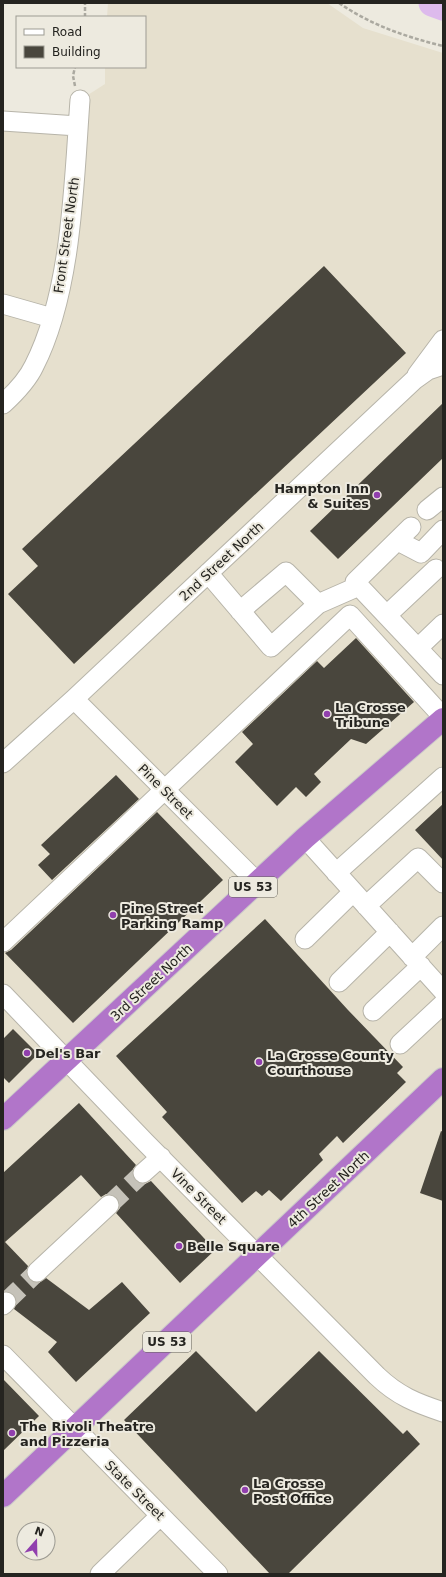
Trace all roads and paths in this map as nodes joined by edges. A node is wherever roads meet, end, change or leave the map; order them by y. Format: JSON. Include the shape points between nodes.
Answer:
{"nodes":[{"id":1,"x":85,"y":3,"type":"edge"},
{"id":2,"x":339,"y":3,"type":"edge"},
{"id":3,"x":85,"y":16,"type":"edge"},
{"id":4,"x":443,"y":46,"type":"edge"},
{"id":5,"x":80,"y":100,"type":"dead end"},
{"id":6,"x":3,"y":121,"type":"edge"},
{"id":7,"x":78,"y":126,"type":"junction"},
{"id":8,"x":3,"y":304,"type":"edge"},
{"id":9,"x":52,"y":318,"type":"junction"},
{"id":10,"x":443,"y":340,"type":"edge"},
{"id":11,"x":443,"y":365,"type":"edge"},
{"id":12,"x":414,"y":380,"type":"junction"},
{"id":13,"x":3,"y":404,"type":"edge"},
{"id":14,"x":443,"y":496,"type":"edge"},
{"id":15,"x":428,"y":510,"type":"dead end"},
{"id":16,"x":411,"y":528,"type":"dead end"},
{"id":17,"x":443,"y":530,"type":"edge"},
{"id":18,"x":398,"y":541,"type":"junction"},
{"id":19,"x":421,"y":553,"type":"junction"},
{"id":20,"x":440,"y":567,"type":"edge"},
{"id":21,"x":208,"y":573,"type":"junction"},
{"id":22,"x":359,"y":586,"type":"junction"},
{"id":23,"x":318,"y":604,"type":"junction"},
{"id":24,"x":240,"y":611,"type":"junction"},
{"id":25,"x":387,"y":615,"type":"junction"},
{"id":26,"x":443,"y":624,"type":"edge"},
{"id":27,"x":418,"y":648,"type":"junction"},
{"id":28,"x":443,"y":675,"type":"edge"},
{"id":29,"x":74,"y":699,"type":"junction"},
{"id":30,"x":443,"y":718,"type":"edge"},
{"id":31,"x":3,"y":763,"type":"edge"},
{"id":32,"x":443,"y":777,"type":"edge"},
{"id":33,"x":163,"y":789,"type":"junction"},
{"id":34,"x":305,"y":838,"type":"junction"},
{"id":35,"x":336,"y":873,"type":"junction"},
{"id":36,"x":258,"y":883,"type":"junction"},
{"id":37,"x":443,"y":883,"type":"edge"},
{"id":38,"x":353,"y":892,"type":"junction"},
{"id":39,"x":366,"y":906,"type":"junction"},
{"id":40,"x":443,"y":926,"type":"edge"},
{"id":41,"x":390,"y":932,"type":"junction"},
{"id":42,"x":305,"y":939,"type":"dead end"},
{"id":43,"x":3,"y":942,"type":"edge"},
{"id":44,"x":416,"y":961,"type":"junction"},
{"id":45,"x":339,"y":982,"type":"dead end"},
{"id":46,"x":443,"y":991,"type":"edge"},
{"id":47,"x":3,"y":994,"type":"edge"},
{"id":48,"x":443,"y":1004,"type":"edge"},
{"id":49,"x":373,"y":1011,"type":"dead end"},
{"id":50,"x":400,"y":1044,"type":"dead end"},
{"id":51,"x":67,"y":1061,"type":"junction"},
{"id":52,"x":441,"y":1085,"type":"edge"},
{"id":53,"x":3,"y":1119,"type":"edge"},
{"id":54,"x":161,"y":1157,"type":"junction"},
{"id":55,"x":143,"y":1173,"type":"tunnel mouth"},
{"id":56,"x":109,"y":1205,"type":"tunnel mouth"},
{"id":57,"x":258,"y":1255,"type":"junction"},
{"id":58,"x":37,"y":1272,"type":"tunnel mouth"},
{"id":59,"x":3,"y":1355,"type":"edge"},
{"id":60,"x":443,"y":1412,"type":"edge"},
{"id":61,"x":75,"y":1430,"type":"junction"},
{"id":62,"x":3,"y":1496,"type":"edge"},
{"id":63,"x":160,"y":1516,"type":"junction"},
{"id":64,"x":100,"y":1574,"type":"edge"},
{"id":65,"x":218,"y":1574,"type":"edge"}],
"edges":[{"from":1,"to":3,"type":"path"},
{"from":2,"to":4,"type":"path","via":[[353,13],[398,34]]},
{"from":5,"to":7,"type":"street","name":"Front Street North"},
{"from":6,"to":7,"type":"street"},
{"from":7,"to":9,"type":"street","name":"Front Street North","via":[[63,272]]},
{"from":8,"to":9,"type":"street"},
{"from":9,"to":13,"type":"street","name":"Front Street North","via":[[34,367]]},
{"from":10,"to":12,"type":"street"},
{"from":11,"to":12,"type":"street","name":"2nd Street North","via":[[428,370]]},
{"from":12,"to":21,"type":"street","name":"2nd Street North"},
{"from":14,"to":15,"type":"street"},
{"from":16,"to":18,"type":"street"},
{"from":17,"to":19,"type":"street"},
{"from":18,"to":19,"type":"street"},
{"from":18,"to":22,"type":"street","via":[[355,582]]},
{"from":19,"to":20,"type":"street"},
{"from":20,"to":25,"type":"street"},
{"from":21,"to":24,"type":"street"},
{"from":21,"to":29,"type":"street","name":"2nd Street North"},
{"from":22,"to":23,"type":"street"},
{"from":22,"to":25,"type":"street"},
{"from":23,"to":24,"type":"street","via":[[286,572]]},
{"from":23,"to":24,"type":"street","via":[[271,646]]},
{"from":25,"to":27,"type":"street"},
{"from":26,"to":27,"type":"street"},
{"from":27,"to":28,"type":"street"},
{"from":29,"to":31,"type":"street","name":"2nd Street North"},
{"from":29,"to":33,"type":"street","name":"Pine Street"},
{"from":30,"to":33,"type":"street","via":[[350,614]]},
{"from":30,"to":34,"type":"highway","name":"3rd Street North","number":"US 53"},
{"from":32,"to":35,"type":"street"},
{"from":33,"to":36,"type":"street","name":"Pine Street"},
{"from":33,"to":43,"type":"street"},
{"from":34,"to":35,"type":"street"},
{"from":34,"to":36,"type":"highway","name":"3rd Street North","number":"US 53"},
{"from":35,"to":38,"type":"street"},
{"from":36,"to":51,"type":"highway","name":"3rd Street North","number":"US 53"},
{"from":37,"to":39,"type":"street","via":[[418,858]]},
{"from":38,"to":39,"type":"street"},
{"from":38,"to":42,"type":"street"},
{"from":39,"to":41,"type":"street"},
{"from":40,"to":44,"type":"street"},
{"from":41,"to":44,"type":"street"},
{"from":41,"to":45,"type":"street"},
{"from":44,"to":46,"type":"street"},
{"from":44,"to":49,"type":"street"},
{"from":47,"to":51,"type":"street","name":"Vine Street"},
{"from":48,"to":50,"type":"street"},
{"from":51,"to":53,"type":"highway","name":"3rd Street North","number":"US 53"},
{"from":51,"to":54,"type":"street","name":"Vine Street"},
{"from":52,"to":57,"type":"highway","name":"4th Street North","number":"US 53"},
{"from":54,"to":55,"type":"street"},
{"from":54,"to":57,"type":"street","name":"Vine Street"},
{"from":56,"to":58,"type":"street"},
{"from":57,"to":60,"type":"street","name":"Vine Street","via":[[392,1389],[404,1397]]},
{"from":57,"to":61,"type":"highway","name":"4th Street North","number":"US 53"},
{"from":59,"to":61,"type":"street","name":"State Street"},
{"from":61,"to":62,"type":"highway","name":"4th Street North","number":"US 53"},
{"from":61,"to":63,"type":"street","name":"State Street"},
{"from":63,"to":64,"type":"street"},
{"from":63,"to":65,"type":"street","name":"State Street"}]}
